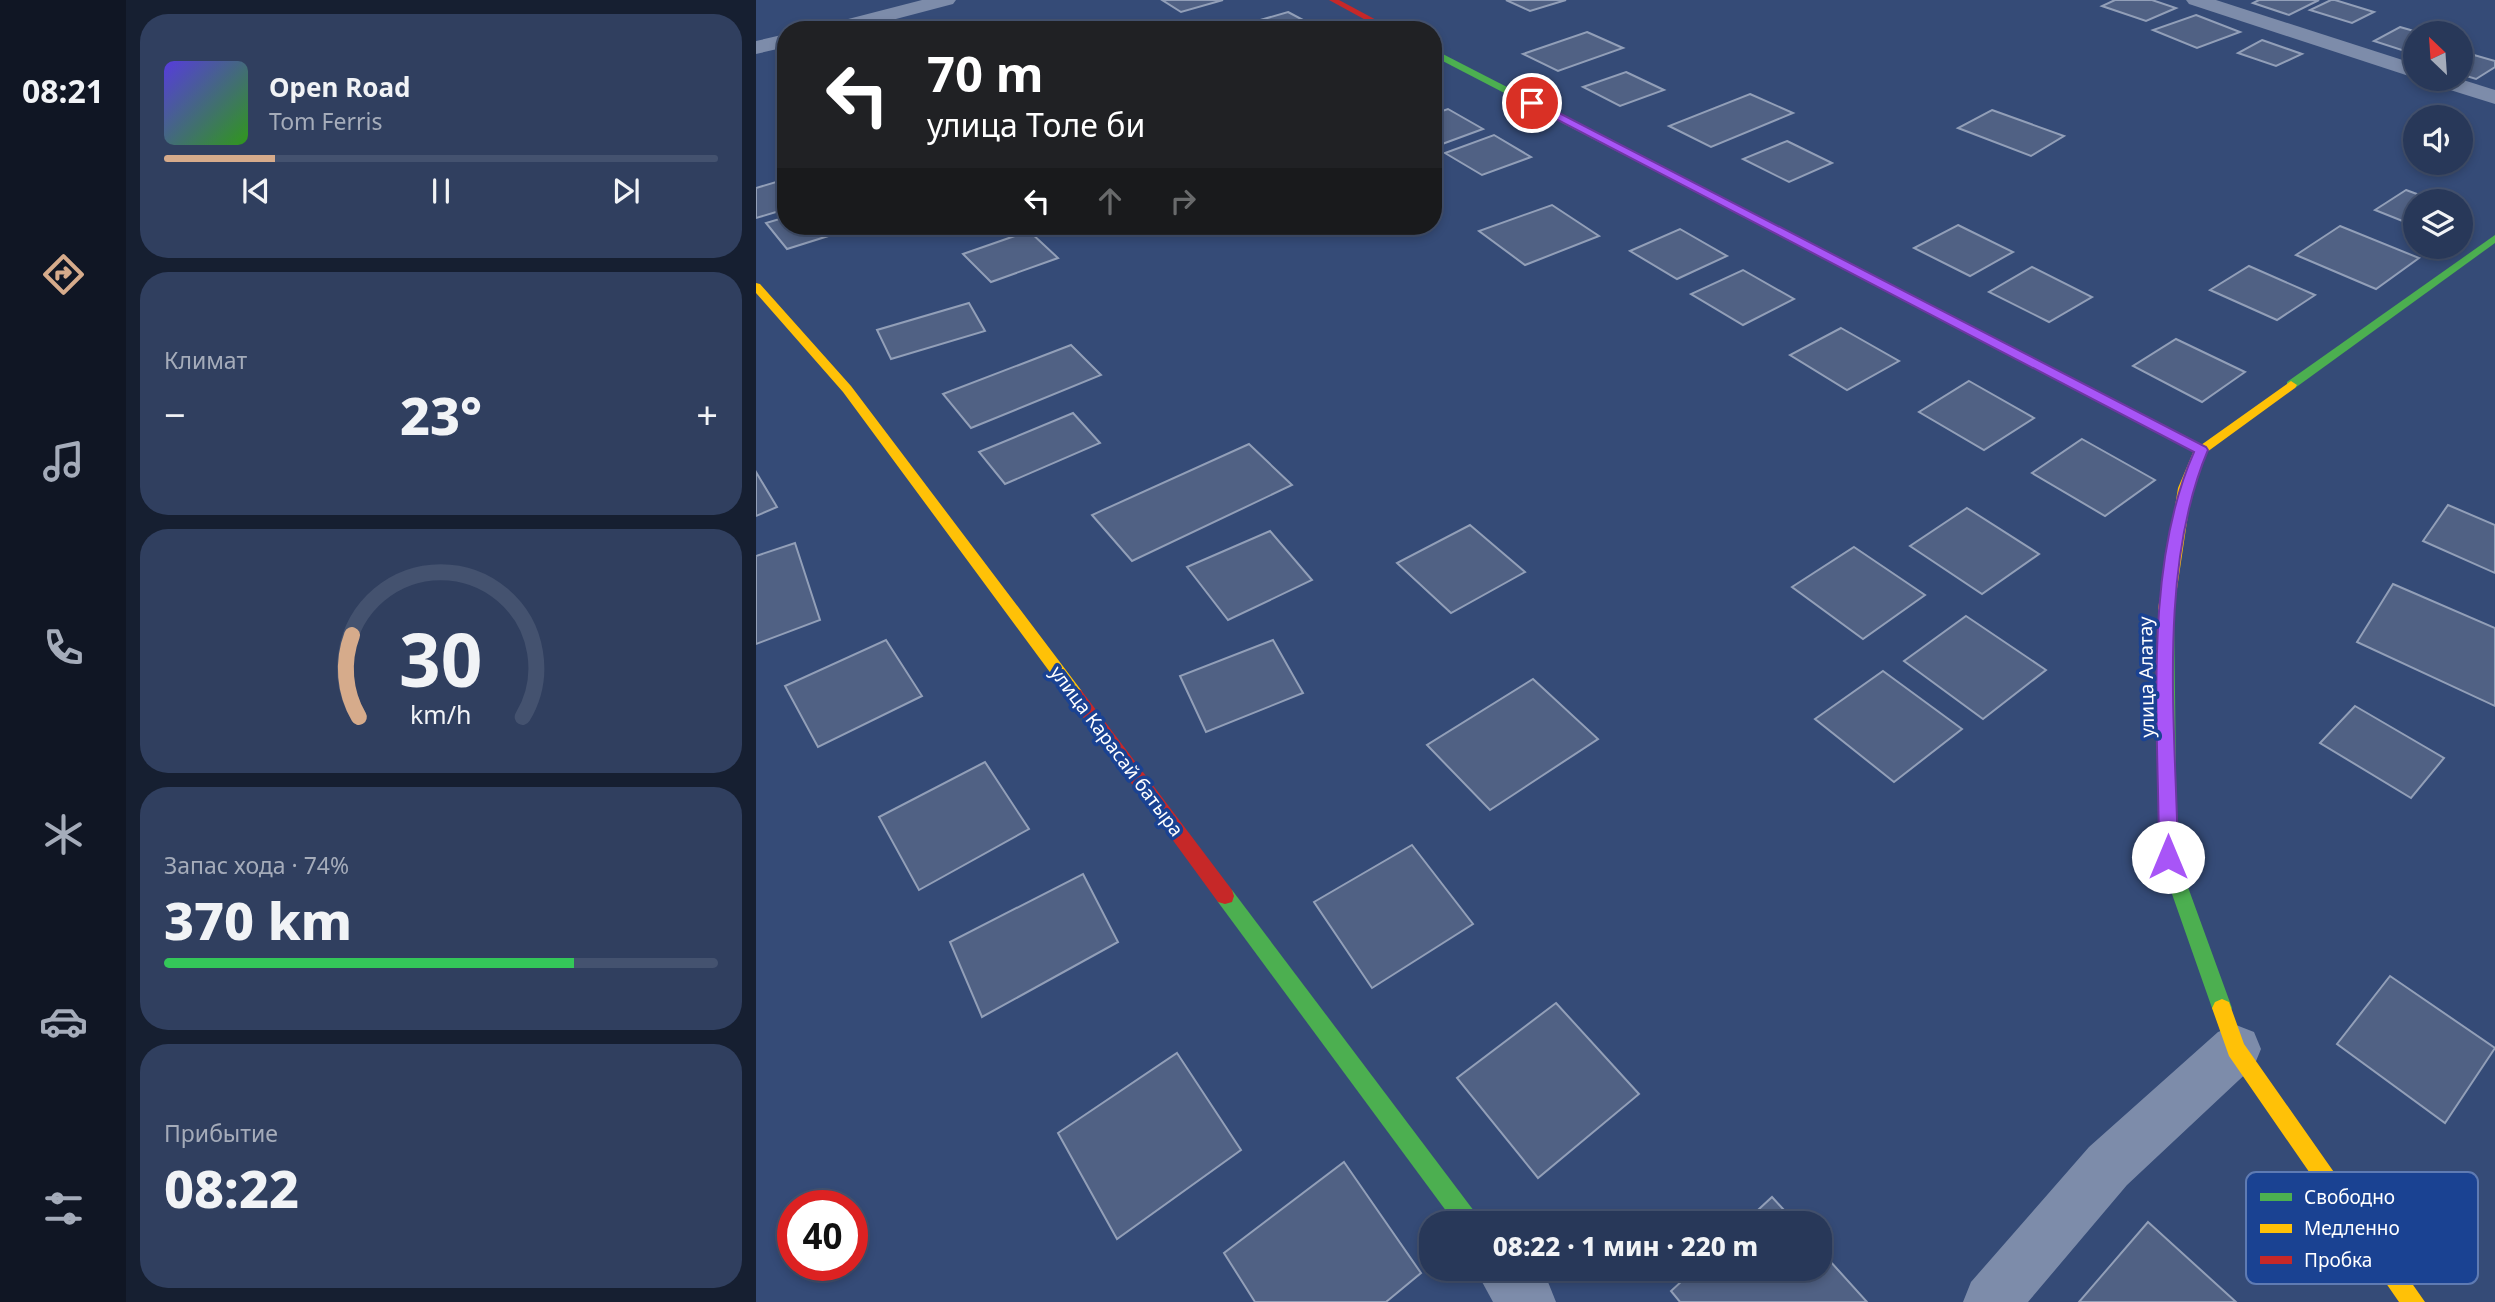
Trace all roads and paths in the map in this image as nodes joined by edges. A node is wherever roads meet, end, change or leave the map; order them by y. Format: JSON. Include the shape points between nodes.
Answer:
{"nodes":[{"id":1,"x":946,"y":0,"type":"edge"},
{"id":2,"x":1333,"y":0,"type":"edge"},
{"id":3,"x":2196,"y":0,"type":"edge"},
{"id":4,"x":863,"y":21,"type":"edge"},
{"id":5,"x":1374,"y":21,"type":"edge"},
{"id":6,"x":777,"y":42,"type":"edge"},
{"id":7,"x":756,"y":48,"type":"edge"},
{"id":8,"x":1442,"y":57,"type":"edge"},
{"id":9,"x":2403,"y":67,"type":"edge"},
{"id":10,"x":2473,"y":90,"type":"edge"},
{"id":11,"x":2495,"y":97,"type":"edge"},
{"id":12,"x":2495,"y":239,"type":"edge"},
{"id":13,"x":756,"y":286,"type":"edge"},
{"id":14,"x":2202,"y":450,"type":"junction"},
{"id":15,"x":2236,"y":1049,"type":"junction"},
{"id":16,"x":2322,"y":1172,"type":"edge"},
{"id":17,"x":1460,"y":1211,"type":"edge"},
{"id":18,"x":1512,"y":1281,"type":"edge"},
{"id":19,"x":2400,"y":1284,"type":"edge"},
{"id":20,"x":1528,"y":1302,"type":"edge"},
{"id":21,"x":1991,"y":1302,"type":"edge"},
{"id":22,"x":2413,"y":1302,"type":"edge"}],
"edges":[{"from":1,"to":4,"type":"street"},
{"from":2,"to":5,"type":"street"},
{"from":3,"to":9,"type":"street"},
{"from":6,"to":7,"type":"street"},
{"from":8,"to":14,"type":"street"},
{"from":10,"to":11,"type":"street"},
{"from":12,"to":14,"type":"street"},
{"from":13,"to":17,"type":"street","name":"улица Карасай батыра","via":[[847,389]]},
{"from":14,"to":15,"type":"street","name":"улица Алатау","via":[[2185,488],[2166,597],[2168,857]]},
{"from":15,"to":16,"type":"street"},
{"from":15,"to":21,"type":"street","via":[[2108,1167]]},
{"from":18,"to":20,"type":"street"},
{"from":19,"to":22,"type":"street"}]}
